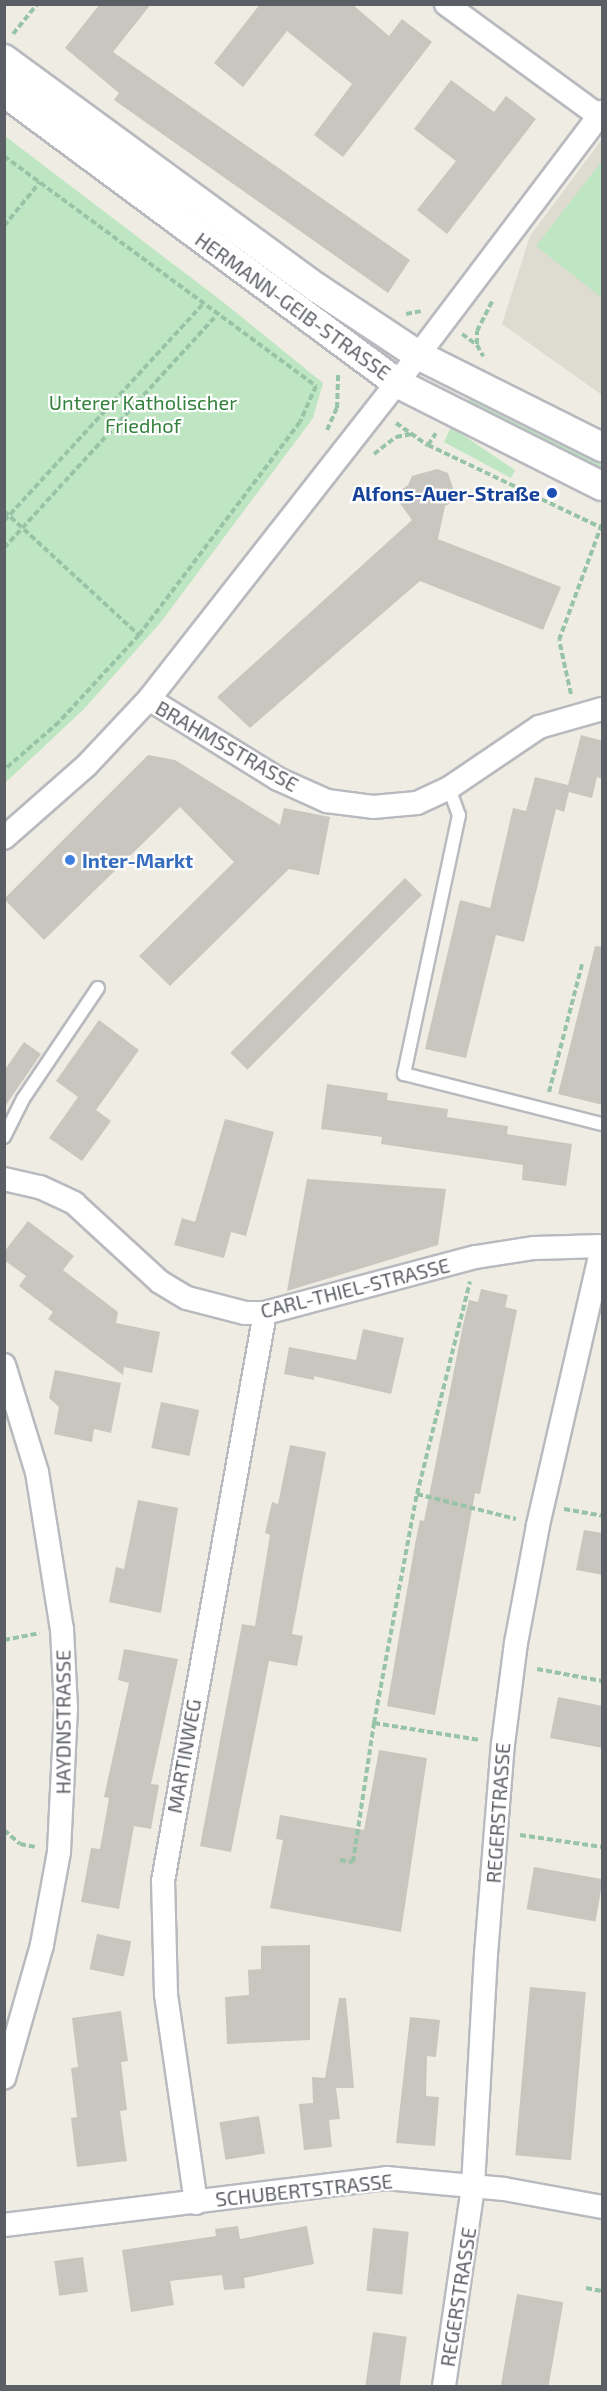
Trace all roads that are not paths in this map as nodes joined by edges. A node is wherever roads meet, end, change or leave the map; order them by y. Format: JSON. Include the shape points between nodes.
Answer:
{"nodes":[{"id":1,"x":446,"y":4,"type":"edge"},
{"id":2,"x":12,"y":46,"type":"edge"},
{"id":3,"x":4,"y":92,"type":"edge"},
{"id":4,"x":601,"y":114,"type":"edge"},
{"id":5,"x":418,"y":355,"type":"junction"},
{"id":6,"x":397,"y":383,"type":"junction"},
{"id":7,"x":603,"y":447,"type":"edge"},
{"id":8,"x":603,"y":486,"type":"edge"},
{"id":9,"x":149,"y":699,"type":"junction"},
{"id":10,"x":603,"y":710,"type":"edge"},
{"id":11,"x":449,"y":788,"type":"junction"},
{"id":12,"x":4,"y":838,"type":"edge"},
{"id":13,"x":98,"y":988,"type":"dead end"},
{"id":14,"x":603,"y":1124,"type":"edge"},
{"id":15,"x":4,"y":1137,"type":"edge"},
{"id":16,"x":4,"y":1179,"type":"edge"},
{"id":17,"x":603,"y":1246,"type":"edge"},
{"id":18,"x":265,"y":1313,"type":"junction"},
{"id":19,"x":4,"y":1365,"type":"edge"},
{"id":20,"x":4,"y":2078,"type":"edge"},
{"id":21,"x":473,"y":2186,"type":"junction"},
{"id":22,"x":196,"y":2203,"type":"junction"},
{"id":23,"x":603,"y":2207,"type":"edge"},
{"id":24,"x":4,"y":2225,"type":"edge"},
{"id":25,"x":444,"y":2386,"type":"edge"}],
"edges":[{"from":1,"to":4,"type":"street"},
{"from":2,"to":5,"type":"street","name":"HERMANN-GEIB-STRASSE","via":[[317,288]]},
{"from":3,"to":6,"type":"street","name":"HERMANN-GEIB-STRASSE"},
{"from":4,"to":5,"type":"street"},
{"from":5,"to":6,"type":"street"},
{"from":5,"to":7,"type":"street","name":"HERMANN-GEIB-STRASSE"},
{"from":6,"to":8,"type":"street","name":"HERMANN-GEIB-STRASSE"},
{"from":6,"to":9,"type":"street"},
{"from":9,"to":11,"type":"street","name":"BRAHMSSTRASSE","via":[[278,779],[327,801],[373,807],[417,803]]},
{"from":9,"to":12,"type":"street","via":[[86,766]]},
{"from":10,"to":11,"type":"street","name":"BRAHMSSTRASSE","via":[[576,714],[539,728]]},
{"from":11,"to":14,"type":"lane","via":[[459,815],[404,1074]]},
{"from":13,"to":15,"type":"lane","via":[[23,1099]]},
{"from":16,"to":18,"type":"street","name":"CARL-THIEL-STRASSE","via":[[40,1187],[74,1203],[160,1282],[187,1298],[217,1309]]},
{"from":17,"to":18,"type":"street","name":"CARL-THIEL-STRASSE","via":[[534,1248],[476,1257]]},
{"from":17,"to":21,"type":"street","name":"REGERSTRASSE","via":[[541,1515],[513,1665],[486,1954]]},
{"from":18,"to":22,"type":"street","name":"MARTINWEG","via":[[163,1881],[166,1994]]},
{"from":19,"to":20,"type":"street","name":"HAYDNSTRASSE","via":[[38,1472],[62,1629],[66,1708],[59,1852],[42,1945]]},
{"from":21,"to":22,"type":"street","name":"SCHUBERTSTRASSE","via":[[386,2178]]},
{"from":21,"to":23,"type":"street","name":"SCHUBERTSTRASSE"},
{"from":21,"to":25,"type":"street","name":"REGERSTRASSE"},
{"from":22,"to":24,"type":"street","name":"SCHUBERTSTRASSE"}]}
